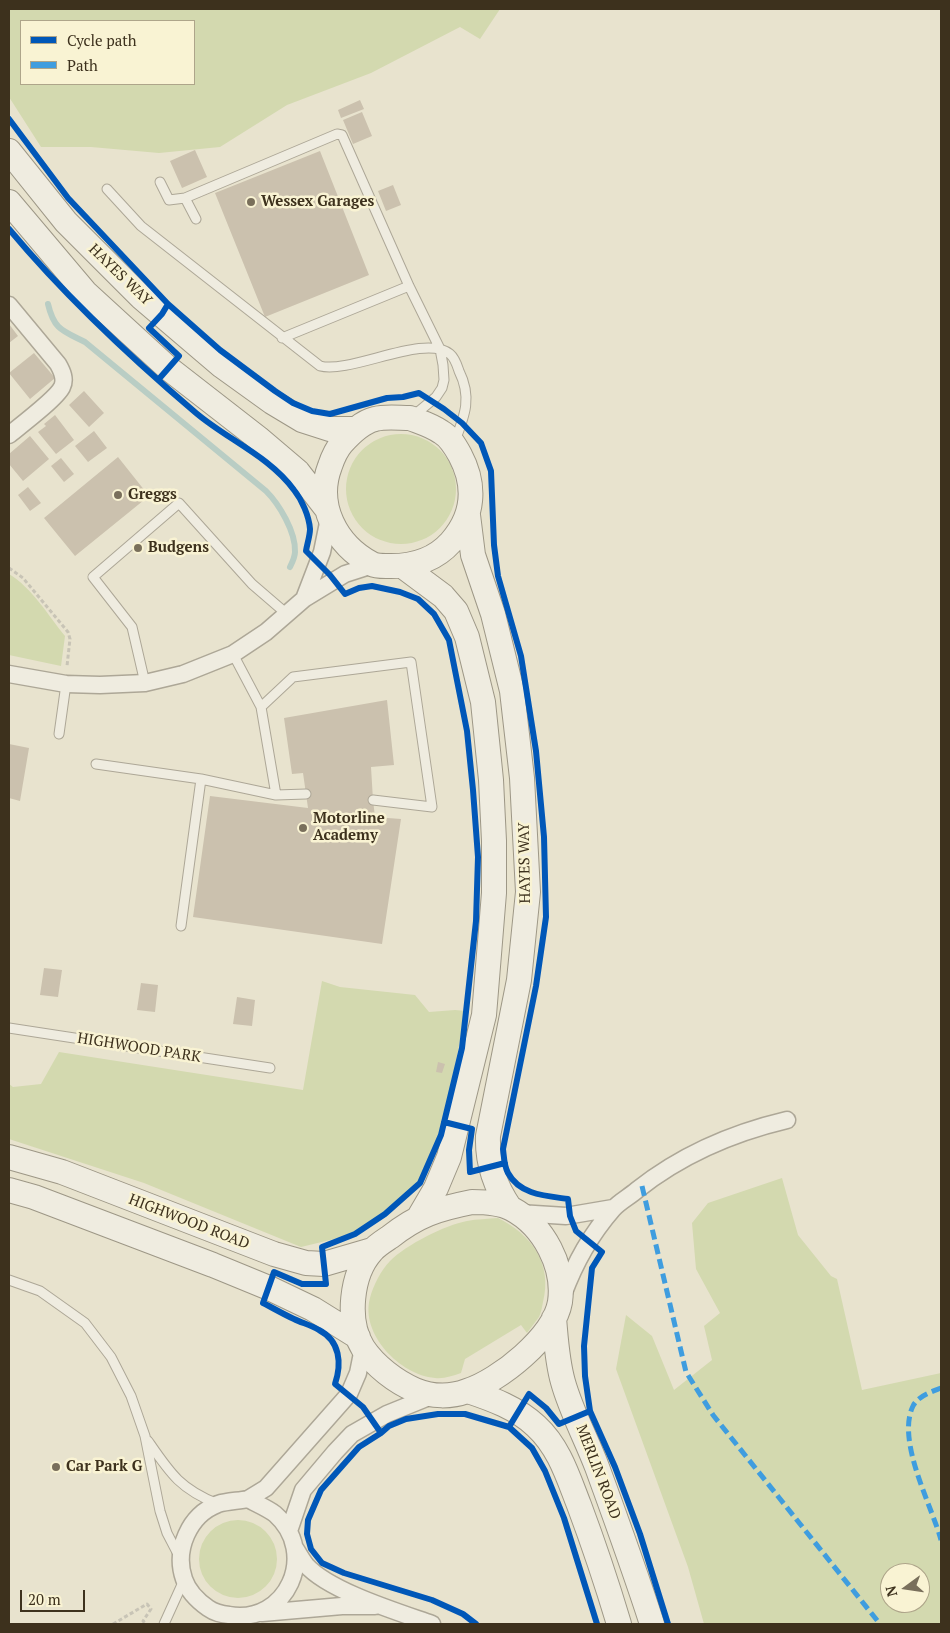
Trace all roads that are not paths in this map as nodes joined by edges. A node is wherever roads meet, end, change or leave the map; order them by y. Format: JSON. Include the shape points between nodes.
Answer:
{"nodes":[{"id":1,"x":9,"y":151,"type":"edge"},
{"id":2,"x":160,"y":182,"type":"dead end"},
{"id":3,"x":107,"y":189,"type":"dead end"},
{"id":4,"x":185,"y":198,"type":"junction"},
{"id":5,"x":9,"y":202,"type":"edge"},
{"id":6,"x":196,"y":219,"type":"dead end"},
{"id":7,"x":409,"y":286,"type":"junction"},
{"id":8,"x":9,"y":305,"type":"edge"},
{"id":9,"x":282,"y":338,"type":"junction"},
{"id":10,"x":440,"y":349,"type":"junction"},
{"id":11,"x":410,"y":418,"type":"junction"},
{"id":12,"x":354,"y":429,"type":"junction"},
{"id":13,"x":9,"y":435,"type":"edge"},
{"id":14,"x":454,"y":443,"type":"junction"},
{"id":15,"x":328,"y":513,"type":"junction"},
{"id":16,"x":468,"y":515,"type":"junction"},
{"id":17,"x":373,"y":565,"type":"junction"},
{"id":18,"x":404,"y":567,"type":"junction"},
{"id":19,"x":304,"y":599,"type":"junction"},
{"id":20,"x":288,"y":614,"type":"junction"},
{"id":21,"x":233,"y":654,"type":"junction"},
{"id":22,"x":9,"y":674,"type":"edge"},
{"id":23,"x":145,"y":683,"type":"junction"},
{"id":24,"x":66,"y":684,"type":"junction"},
{"id":25,"x":261,"y":706,"type":"junction"},
{"id":26,"x":59,"y":734,"type":"dead end"},
{"id":27,"x":96,"y":764,"type":"dead end"},
{"id":28,"x":201,"y":779,"type":"junction"},
{"id":29,"x":306,"y":794,"type":"dead end"},
{"id":30,"x":276,"y":795,"type":"junction"},
{"id":31,"x":373,"y":800,"type":"dead end"},
{"id":32,"x":181,"y":926,"type":"dead end"},
{"id":33,"x":9,"y":1028,"type":"edge"},
{"id":34,"x":270,"y":1068,"type":"dead end"},
{"id":35,"x":787,"y":1120,"type":"dead end"},
{"id":36,"x":9,"y":1157,"type":"edge"},
{"id":37,"x":9,"y":1190,"type":"edge"},
{"id":38,"x":613,"y":1208,"type":"junction"},
{"id":39,"x":515,"y":1211,"type":"junction"},
{"id":40,"x":419,"y":1217,"type":"junction"},
{"id":41,"x":372,"y":1250,"type":"junction"},
{"id":42,"x":9,"y":1280,"type":"edge"},
{"id":43,"x":557,"y":1310,"type":"junction"},
{"id":44,"x":360,"y":1342,"type":"junction"},
{"id":45,"x":468,"y":1391,"type":"junction"},
{"id":46,"x":434,"y":1395,"type":"junction"},
{"id":47,"x":146,"y":1436,"type":"junction"},
{"id":48,"x":248,"y":1499,"type":"junction"},
{"id":49,"x":218,"y":1504,"type":"junction"},
{"id":50,"x":289,"y":1531,"type":"junction"},
{"id":51,"x":295,"y":1548,"type":"junction"},
{"id":52,"x":180,"y":1558,"type":"junction"},
{"id":53,"x":184,"y":1580,"type":"junction"},
{"id":54,"x":382,"y":1606,"type":"junction"},
{"id":55,"x":260,"y":1613,"type":"junction"},
{"id":56,"x":164,"y":1624,"type":"edge"},
{"id":57,"x":432,"y":1624,"type":"edge"},
{"id":58,"x":619,"y":1624,"type":"edge"},
{"id":59,"x":652,"y":1624,"type":"edge"}],
"edges":[{"from":1,"to":12,"type":"street","name":"HAYES WAY","via":[[73,228],[141,297],[222,366],[302,420],[330,429]]},
{"from":2,"to":4,"type":"lane","via":[[169,200]]},
{"from":3,"to":9,"type":"lane","via":[[141,226]]},
{"from":4,"to":6,"type":"lane"},
{"from":4,"to":7,"type":"lane","via":[[340,134]]},
{"from":5,"to":15,"type":"street","via":[[85,292],[168,368],[298,472]]},
{"from":7,"to":9,"type":"lane"},
{"from":7,"to":10,"type":"lane"},
{"from":8,"to":13,"type":"street","via":[[58,364],[63,374],[63,386]]},
{"from":9,"to":10,"type":"lane","via":[[320,366],[327,367],[409,350]]},
{"from":10,"to":11,"type":"lane","via":[[442,388]]},
{"from":10,"to":14,"type":"lane","via":[[452,356],[465,388],[467,403]]},
{"from":11,"to":12,"type":"street","via":[[376,419]]},
{"from":11,"to":14,"type":"street","via":[[442,432]]},
{"from":12,"to":15,"type":"street","via":[[335,450],[327,473],[324,490]]},
{"from":14,"to":16,"type":"street","via":[[466,465],[472,492]]},
{"from":15,"to":17,"type":"street","via":[[335,531],[352,550]]},
{"from":15,"to":19,"type":"street","via":[[322,552]]},
{"from":16,"to":18,"type":"street","via":[[442,553]]},
{"from":16,"to":39,"type":"street","name":"HAYES WAY","via":[[473,555],[493,614],[512,691],[522,778],[528,892],[519,980],[488,1136],[490,1167],[496,1183]]},
{"from":17,"to":18,"type":"street"},
{"from":17,"to":19,"type":"street","via":[[345,574]]},
{"from":18,"to":40,"type":"street","name":"HAYES WAY","via":[[443,596],[456,611],[467,638],[483,702],[494,841],[494,893],[484,1015],[449,1157]]},
{"from":19,"to":20,"type":"street"},
{"from":20,"to":21,"type":"street"},
{"from":20,"to":23,"type":"lane","via":[[252,584],[179,503],[93,577],[132,627]]},
{"from":21,"to":23,"type":"street","via":[[183,674]]},
{"from":21,"to":25,"type":"lane"},
{"from":22,"to":24,"type":"street"},
{"from":23,"to":24,"type":"street"},
{"from":24,"to":26,"type":"lane"},
{"from":25,"to":30,"type":"lane"},
{"from":25,"to":31,"type":"lane","via":[[293,677],[410,662],[432,808]]},
{"from":27,"to":28,"type":"lane"},
{"from":28,"to":30,"type":"lane"},
{"from":28,"to":32,"type":"lane"},
{"from":29,"to":30,"type":"lane"},
{"from":33,"to":34,"type":"lane","name":"HIGHWOOD PARK"},
{"from":35,"to":38,"type":"street","via":[[740,1132],[705,1148],[653,1178]]},
{"from":36,"to":41,"type":"street","name":"HIGHWOOD ROAD","via":[[62,1172],[274,1254],[306,1263],[324,1264]]},
{"from":37,"to":44,"type":"street","name":"HIGHWOOD ROAD","via":[[253,1281],[313,1309]]},
{"from":38,"to":39,"type":"street","via":[[566,1216]]},
{"from":38,"to":43,"type":"street","via":[[569,1279]]},
{"from":39,"to":40,"type":"street","via":[[493,1203],[472,1202]]},
{"from":39,"to":43,"type":"street","name":"HAYES WAY","via":[[538,1232],[555,1260],[559,1280]]},
{"from":40,"to":41,"type":"street"},
{"from":41,"to":44,"type":"street","via":[[354,1288],[354,1319]]},
{"from":42,"to":47,"type":"lane","via":[[40,1291],[84,1323],[111,1357]]},
{"from":43,"to":45,"type":"street","via":[[538,1342],[524,1357]]},
{"from":43,"to":59,"type":"street","name":"MERLIN ROAD","via":[[556,1352],[563,1382],[591,1450]]},
{"from":44,"to":46,"type":"street","name":"HIGHWOOD ROAD","via":[[377,1364],[405,1385]]},
{"from":44,"to":48,"type":"street","via":[[358,1373],[349,1394],[266,1488]]},
{"from":45,"to":46,"type":"street"},
{"from":45,"to":58,"type":"street","name":"MERLIN ROAD","via":[[518,1412],[549,1439],[562,1462],[600,1562]]},
{"from":46,"to":50,"type":"street","via":[[386,1414],[352,1434],[303,1490]]},
{"from":47,"to":49,"type":"lane","via":[[172,1476],[200,1498]]},
{"from":47,"to":52,"type":"lane","via":[[160,1511]]},
{"from":48,"to":49,"type":"street"},
{"from":48,"to":50,"type":"street","via":[[275,1514]]},
{"from":49,"to":52,"type":"street","via":[[196,1519],[184,1538]]},
{"from":50,"to":51,"type":"street"},
{"from":51,"to":54,"type":"street","via":[[317,1575]]},
{"from":51,"to":55,"type":"street","via":[[296,1569],[291,1584],[283,1597]]},
{"from":52,"to":53,"type":"street"},
{"from":53,"to":55,"type":"street","via":[[198,1601],[216,1613],[242,1618]]},
{"from":53,"to":56,"type":"lane"},
{"from":54,"to":55,"type":"street"},
{"from":54,"to":57,"type":"street"}]}
